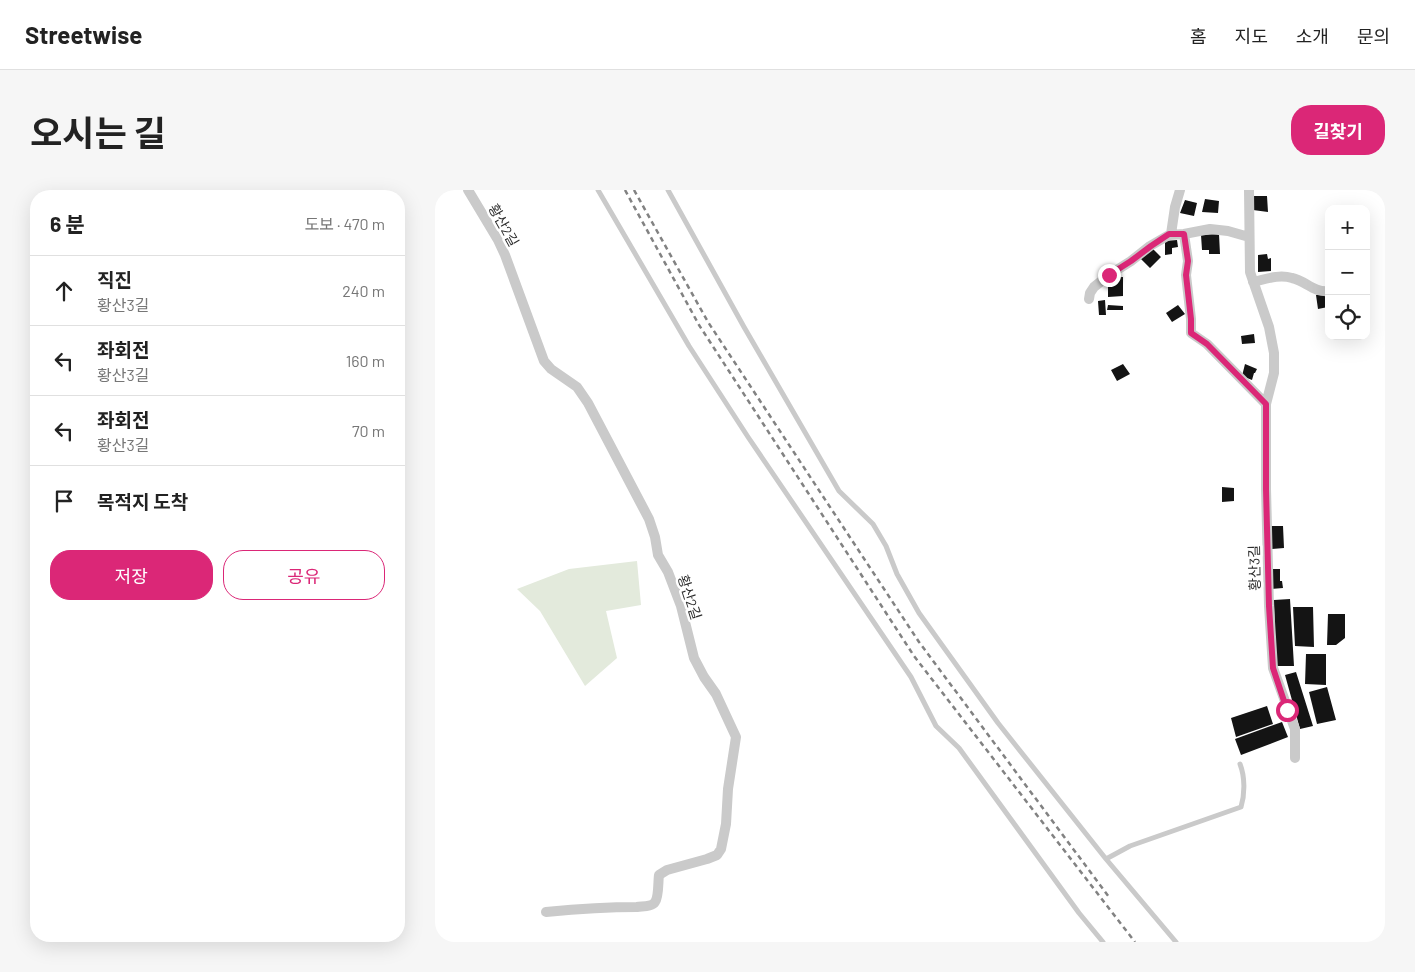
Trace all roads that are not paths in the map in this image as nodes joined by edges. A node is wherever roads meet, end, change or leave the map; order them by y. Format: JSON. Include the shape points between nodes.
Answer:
{"nodes":[{"id":1,"x":468,"y":190,"type":"edge"},
{"id":2,"x":598,"y":190,"type":"edge"},
{"id":3,"x":668,"y":190,"type":"edge"},
{"id":4,"x":1180,"y":190,"type":"edge"},
{"id":5,"x":1249,"y":190,"type":"edge"},
{"id":6,"x":1171,"y":234,"type":"junction"},
{"id":7,"x":1184,"y":234,"type":"junction"},
{"id":8,"x":1249,"y":236,"type":"junction"},
{"id":9,"x":1253,"y":282,"type":"junction"},
{"id":10,"x":1325,"y":292,"type":"edge"},
{"id":11,"x":1089,"y":299,"type":"dead end"},
{"id":12,"x":1266,"y":404,"type":"junction"},
{"id":13,"x":1295,"y":758,"type":"dead end"},
{"id":14,"x":1240,"y":764,"type":"dead end"},
{"id":15,"x":1106,"y":859,"type":"junction"},
{"id":16,"x":546,"y":912,"type":"dead end"},
{"id":17,"x":1103,"y":942,"type":"edge"},
{"id":18,"x":1176,"y":942,"type":"edge"}],
"edges":[{"from":1,"to":16,"type":"street","name":"황산2길","via":[[505,255],[544,361],[577,387],[589,403],[649,519],[658,555],[681,606],[694,658],[716,694],[736,737],[726,824],[717,854],[659,875],[653,905]]},
{"from":2,"to":17,"type":"lane","via":[[689,346],[911,677],[936,726],[959,748]]},
{"from":3,"to":15,"type":"lane","via":[[839,491],[873,524],[919,613],[998,724]]},
{"from":4,"to":6,"type":"street"},
{"from":5,"to":8,"type":"street","name":"황산3길"},
{"from":6,"to":7,"type":"street"},
{"from":6,"to":11,"type":"street","via":[[1094,286]]},
{"from":7,"to":8,"type":"street","via":[[1210,229]]},
{"from":7,"to":12,"type":"street","via":[[1191,333],[1207,344]]},
{"from":8,"to":9,"type":"street","name":"황산3길"},
{"from":9,"to":10,"type":"street","via":[[1275,276],[1293,278]]},
{"from":9,"to":12,"type":"street","name":"황산3길","via":[[1269,327],[1274,353],[1274,373]]},
{"from":12,"to":13,"type":"street","name":"황산3길","via":[[1273,668],[1295,728]]},
{"from":14,"to":15,"type":"lane","via":[[1244,798],[1241,807],[1129,846]]},
{"from":15,"to":18,"type":"lane"}]}
